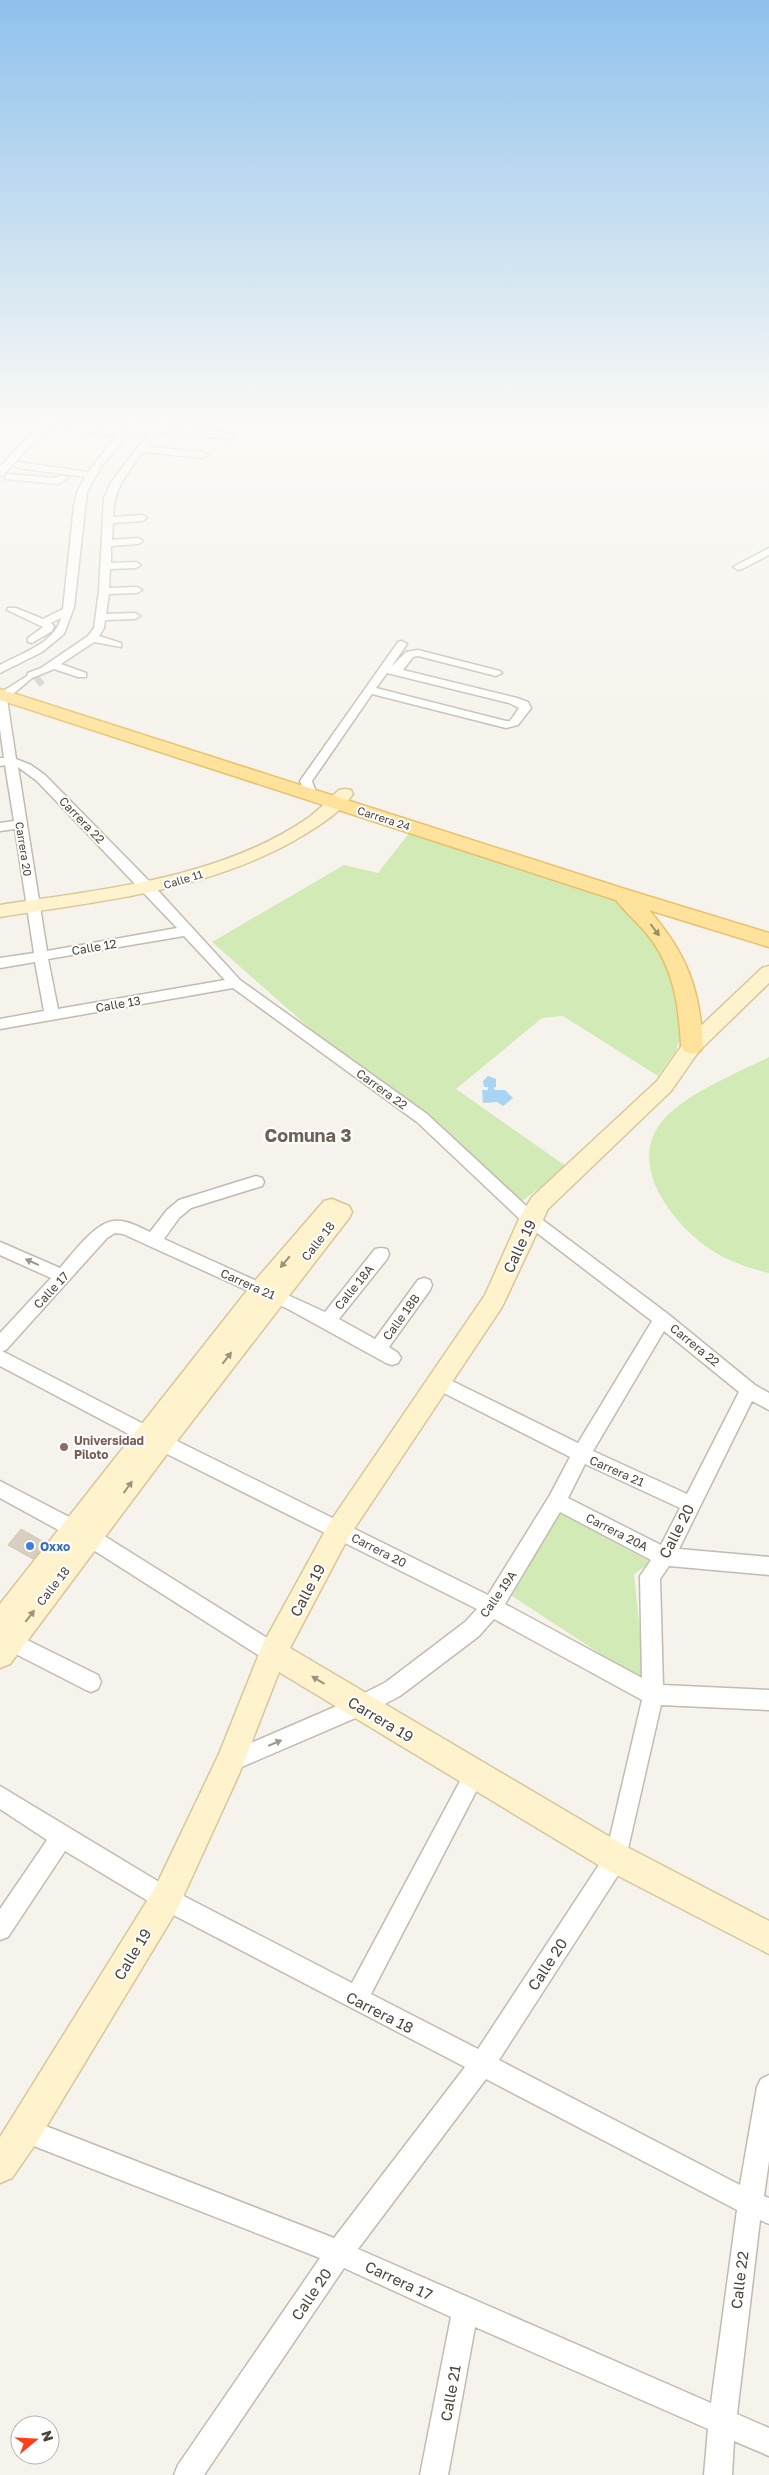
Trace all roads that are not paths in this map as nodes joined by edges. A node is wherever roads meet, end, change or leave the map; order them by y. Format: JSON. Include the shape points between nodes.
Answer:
{"nodes":[{"id":1,"x":77,"y":536,"type":"edge"},
{"id":2,"x":106,"y":536,"type":"edge"},
{"id":3,"x":138,"y":541,"type":"dead end"},
{"id":4,"x":106,"y":543,"type":"junction"},
{"id":5,"x":769,"y":551,"type":"edge"},
{"id":6,"x":136,"y":565,"type":"dead end"},
{"id":7,"x":105,"y":566,"type":"junction"},
{"id":8,"x":738,"y":567,"type":"dead end"},
{"id":9,"x":137,"y":590,"type":"dead end"},
{"id":10,"x":104,"y":591,"type":"junction"},
{"id":11,"x":12,"y":610,"type":"dead end"},
{"id":12,"x":68,"y":611,"type":"junction"},
{"id":13,"x":135,"y":616,"type":"dead end"},
{"id":14,"x":102,"y":618,"type":"junction"},
{"id":15,"x":43,"y":623,"type":"junction"},
{"id":16,"x":92,"y":638,"type":"junction"},
{"id":17,"x":402,"y":644,"type":"dead end"},
{"id":18,"x":117,"y":645,"type":"dead end"},
{"id":19,"x":0,"y":659,"type":"edge"},
{"id":20,"x":384,"y":668,"type":"junction"},
{"id":21,"x":0,"y":670,"type":"edge"},
{"id":22,"x":396,"y":672,"type":"junction"},
{"id":23,"x":496,"y":673,"type":"dead end"},
{"id":24,"x":82,"y":675,"type":"dead end"},
{"id":25,"x":21,"y":686,"type":"edge"},
{"id":26,"x":368,"y":690,"type":"junction"},
{"id":27,"x":3,"y":734,"type":"edge"},
{"id":28,"x":5,"y":761,"type":"edge"},
{"id":29,"x":308,"y":788,"type":"junction"},
{"id":30,"x":341,"y":798,"type":"junction"},
{"id":31,"x":20,"y":824,"type":"junction"},
{"id":32,"x":0,"y":827,"type":"edge"},
{"id":33,"x":148,"y":888,"type":"junction"},
{"id":34,"x":621,"y":895,"type":"junction"},
{"id":35,"x":34,"y":906,"type":"junction"},
{"id":36,"x":0,"y":911,"type":"edge"},
{"id":37,"x":769,"y":928,"type":"edge"},
{"id":38,"x":188,"y":931,"type":"junction"},
{"id":39,"x":769,"y":940,"type":"edge"},
{"id":40,"x":41,"y":956,"type":"junction"},
{"id":41,"x":0,"y":964,"type":"edge"},
{"id":42,"x":769,"y":972,"type":"edge"},
{"id":43,"x":235,"y":984,"type":"junction"},
{"id":44,"x":760,"y":991,"type":"edge"},
{"id":45,"x":52,"y":1015,"type":"junction"},
{"id":46,"x":0,"y":1024,"type":"edge"},
{"id":47,"x":688,"y":1054,"type":"junction"},
{"id":48,"x":256,"y":1182,"type":"dead end"},
{"id":49,"x":530,"y":1219,"type":"junction"},
{"id":50,"x":101,"y":1234,"type":"joint"},
{"id":51,"x":153,"y":1241,"type":"junction"},
{"id":52,"x":0,"y":1248,"type":"edge"},
{"id":53,"x":381,"y":1254,"type":"dead end"},
{"id":54,"x":64,"y":1276,"type":"junction"},
{"id":55,"x":424,"y":1285,"type":"dead end"},
{"id":56,"x":268,"y":1293,"type":"junction"},
{"id":57,"x":662,"y":1319,"type":"junction"},
{"id":58,"x":327,"y":1321,"type":"junction"},
{"id":59,"x":0,"y":1345,"type":"edge"},
{"id":60,"x":385,"y":1353,"type":"joint"},
{"id":61,"x":0,"y":1358,"type":"edge"},
{"id":62,"x":438,"y":1382,"type":"junction"},
{"id":63,"x":749,"y":1390,"type":"junction"},
{"id":64,"x":769,"y":1402,"type":"edge"},
{"id":65,"x":154,"y":1438,"type":"junction"},
{"id":66,"x":581,"y":1454,"type":"junction"},
{"id":67,"x":0,"y":1488,"type":"edge"},
{"id":68,"x":557,"y":1501,"type":"junction"},
{"id":69,"x":690,"y":1504,"type":"junction"},
{"id":70,"x":339,"y":1530,"type":"junction"},
{"id":71,"x":83,"y":1534,"type":"junction"},
{"id":72,"x":665,"y":1557,"type":"junction"},
{"id":73,"x":769,"y":1566,"type":"edge"},
{"id":74,"x":492,"y":1607,"type":"junction"},
{"id":75,"x":4,"y":1640,"type":"edge"},
{"id":76,"x":273,"y":1653,"type":"junction"},
{"id":77,"x":91,"y":1682,"type":"dead end"},
{"id":78,"x":653,"y":1695,"type":"junction"},
{"id":79,"x":769,"y":1700,"type":"edge"},
{"id":80,"x":360,"y":1706,"type":"junction"},
{"id":81,"x":230,"y":1762,"type":"junction"},
{"id":82,"x":474,"y":1775,"type":"junction"},
{"id":83,"x":0,"y":1797,"type":"edge"},
{"id":84,"x":62,"y":1837,"type":"junction"},
{"id":85,"x":616,"y":1858,"type":"junction"},
{"id":86,"x":166,"y":1899,"type":"junction"},
{"id":87,"x":0,"y":1929,"type":"edge"},
{"id":88,"x":769,"y":1938,"type":"edge"},
{"id":89,"x":356,"y":1999,"type":"junction"},
{"id":90,"x":482,"y":2064,"type":"junction"},
{"id":91,"x":769,"y":2087,"type":"edge"},
{"id":92,"x":25,"y":2130,"type":"junction"},
{"id":93,"x":0,"y":2166,"type":"edge"},
{"id":94,"x":759,"y":2207,"type":"edge"},
{"id":95,"x":339,"y":2253,"type":"junction"},
{"id":96,"x":465,"y":2310,"type":"junction"},
{"id":97,"x":722,"y":2421,"type":"junction"},
{"id":98,"x":769,"y":2442,"type":"edge"},
{"id":99,"x":188,"y":2475,"type":"edge"},
{"id":100,"x":434,"y":2475,"type":"edge"},
{"id":101,"x":718,"y":2475,"type":"edge"}],
"edges":[{"from":1,"to":12,"type":"street"},
{"from":2,"to":4,"type":"street"},
{"from":3,"to":4,"type":"street"},
{"from":4,"to":7,"type":"street"},
{"from":5,"to":8,"type":"street"},
{"from":6,"to":7,"type":"street"},
{"from":7,"to":10,"type":"street"},
{"from":9,"to":10,"type":"street"},
{"from":10,"to":14,"type":"street"},
{"from":11,"to":15,"type":"street"},
{"from":12,"to":15,"type":"street"},
{"from":12,"to":21,"type":"street","via":[[63,628],[51,641]]},
{"from":13,"to":14,"type":"street"},
{"from":14,"to":16,"type":"street"},
{"from":15,"to":19,"type":"street","via":[[49,626],[48,629]]},
{"from":16,"to":18,"type":"street"},
{"from":16,"to":25,"type":"street"},
{"from":17,"to":20,"type":"street"},
{"from":20,"to":22,"type":"street"},
{"from":20,"to":26,"type":"street"},
{"from":22,"to":23,"type":"street","via":[[410,654],[418,653]]},
{"from":22,"to":26,"type":"street","via":[[521,702],[525,708],[514,723],[506,725]]},
{"from":24,"to":25,"type":"street"},
{"from":25,"to":27,"type":"street","name":"Carrera 20"},
{"from":25,"to":29,"type":"main road","name":"Carrera 24"},
{"from":26,"to":29,"type":"street"},
{"from":27,"to":28,"type":"street","name":"Carrera 20"},
{"from":28,"to":31,"type":"street","name":"Carrera 20"},
{"from":28,"to":33,"type":"street","name":"Carrera 22","via":[[27,767],[41,778]]},
{"from":29,"to":30,"type":"main road","name":"Carrera 24"},
{"from":30,"to":33,"type":"street","name":"Calle 11","via":[[315,821],[279,843],[201,874]]},
{"from":30,"to":34,"type":"main road","name":"Carrera 24"},
{"from":30,"to":37,"type":"main road","name":"Carrera 24"},
{"from":31,"to":32,"type":"street"},
{"from":31,"to":35,"type":"street","name":"Carrera 20"},
{"from":33,"to":35,"type":"street","name":"Calle 11"},
{"from":33,"to":38,"type":"street","name":"Carrera 22"},
{"from":34,"to":39,"type":"main road","name":"Carrera 24"},
{"from":34,"to":47,"type":"main road","one_way":true,"via":[[648,920],[684,979],[691,1012]]},
{"from":35,"to":36,"type":"street","name":"Calle 11"},
{"from":35,"to":40,"type":"street","name":"Carrera 20"},
{"from":38,"to":40,"type":"street","name":"Calle 12"},
{"from":38,"to":43,"type":"street","name":"Carrera 22"},
{"from":40,"to":41,"type":"street","name":"Calle 12"},
{"from":40,"to":45,"type":"street","name":"Carrera 20"},
{"from":42,"to":44,"type":"street","name":"Calle 19"},
{"from":43,"to":45,"type":"street","name":"Calle 13"},
{"from":43,"to":49,"type":"street","name":"Carrera 22","via":[[422,1118]]},
{"from":44,"to":47,"type":"street","name":"Calle 19","via":[[694,1055]]},
{"from":45,"to":46,"type":"street","name":"Calle 13"},
{"from":47,"to":49,"type":"street","name":"Calle 19","via":[[660,1091],[540,1204]]},
{"from":48,"to":51,"type":"street","via":[[186,1204],[173,1214]]},
{"from":49,"to":57,"type":"street","name":"Carrera 22"},
{"from":49,"to":62,"type":"street","name":"Calle 19","via":[[494,1300]]},
{"from":50,"to":51,"type":"street","name":"Carrera 21","via":[[118,1227]]},
{"from":50,"to":54,"type":"street","name":"Calle 17"},
{"from":51,"to":56,"type":"street","name":"Carrera 21"},
{"from":54,"to":52,"type":"street","one_way":true},
{"from":53,"to":58,"type":"street","name":"Calle 18A"},
{"from":54,"to":59,"type":"street","name":"Calle 17"},
{"from":55,"to":60,"type":"street","name":"Calle 18B"},
{"from":56,"to":58,"type":"street","name":"Carrera 21"},
{"from":56,"to":65,"type":"street","name":"Calle 18"},
{"from":57,"to":63,"type":"street","name":"Carrera 22"},
{"from":57,"to":66,"type":"street","name":"Calle 19A"},
{"from":58,"to":60,"type":"street","name":"Carrera 21"},
{"from":61,"to":65,"type":"street","name":"Carrera 20"},
{"from":62,"to":66,"type":"street","name":"Carrera 21"},
{"from":62,"to":70,"type":"street","name":"Calle 19"},
{"from":63,"to":64,"type":"street","name":"Carrera 22"},
{"from":63,"to":69,"type":"street","name":"Calle 20"},
{"from":65,"to":70,"type":"street","name":"Carrera 20"},
{"from":65,"to":71,"type":"street","name":"Calle 18"},
{"from":66,"to":68,"type":"street","name":"Calle 19A"},
{"from":66,"to":69,"type":"street","name":"Carrera 21"},
{"from":67,"to":71,"type":"street","name":"Carrera 19"},
{"from":68,"to":72,"type":"street","name":"Carrera 20A"},
{"from":68,"to":74,"type":"street","name":"Calle 19A"},
{"from":69,"to":72,"type":"street","name":"Calle 20"},
{"from":70,"to":74,"type":"street","name":"Carrera 20"},
{"from":70,"to":76,"type":"street","name":"Calle 19"},
{"from":71,"to":75,"type":"street","name":"Calle 18"},
{"from":71,"to":76,"type":"street","name":"Carrera 19"},
{"from":72,"to":73,"type":"street","name":"Carrera 20A"},
{"from":72,"to":78,"type":"street","name":"Calle 20","via":[[650,1576]]},
{"from":74,"to":78,"type":"street","name":"Carrera 20"},
{"from":74,"to":80,"type":"street","name":"Calle 19A","via":[[472,1629],[392,1689]]},
{"from":75,"to":77,"type":"street"},
{"from":80,"to":76,"type":"street","name":"Carrera 19","one_way":true},
{"from":76,"to":81,"type":"street","name":"Calle 19"},
{"from":78,"to":79,"type":"street","name":"Carrera 20"},
{"from":78,"to":85,"type":"street","name":"Calle 20"},
{"from":81,"to":80,"type":"street","name":"Calle 19A","one_way":true},
{"from":80,"to":82,"type":"street","name":"Carrera 19"},
{"from":81,"to":86,"type":"street","name":"Calle 19"},
{"from":82,"to":85,"type":"street","name":"Carrera 19"},
{"from":82,"to":89,"type":"street"},
{"from":83,"to":84,"type":"street","name":"Carrera 18"},
{"from":84,"to":86,"type":"street","name":"Carrera 18"},
{"from":84,"to":87,"type":"street"},
{"from":85,"to":88,"type":"street","name":"Carrera 19"},
{"from":85,"to":90,"type":"street","name":"Calle 20"},
{"from":86,"to":89,"type":"street","name":"Carrera 18"},
{"from":86,"to":92,"type":"street","name":"Calle 19"},
{"from":89,"to":90,"type":"street","name":"Carrera 18"},
{"from":90,"to":94,"type":"street","name":"Carrera 18"},
{"from":90,"to":95,"type":"street","name":"Calle 20"},
{"from":91,"to":94,"type":"street","name":"Calle 22"},
{"from":92,"to":93,"type":"street","name":"Calle 19"},
{"from":92,"to":95,"type":"street","name":"Carrera 17"},
{"from":94,"to":97,"type":"street","name":"Calle 22"},
{"from":95,"to":96,"type":"street","name":"Carrera 17"},
{"from":95,"to":99,"type":"street","name":"Calle 20"},
{"from":96,"to":97,"type":"street","name":"Carrera 17"},
{"from":96,"to":100,"type":"street","name":"Calle 21"},
{"from":97,"to":98,"type":"street","name":"Carrera 17"},
{"from":97,"to":101,"type":"street","name":"Calle 22"}]}
